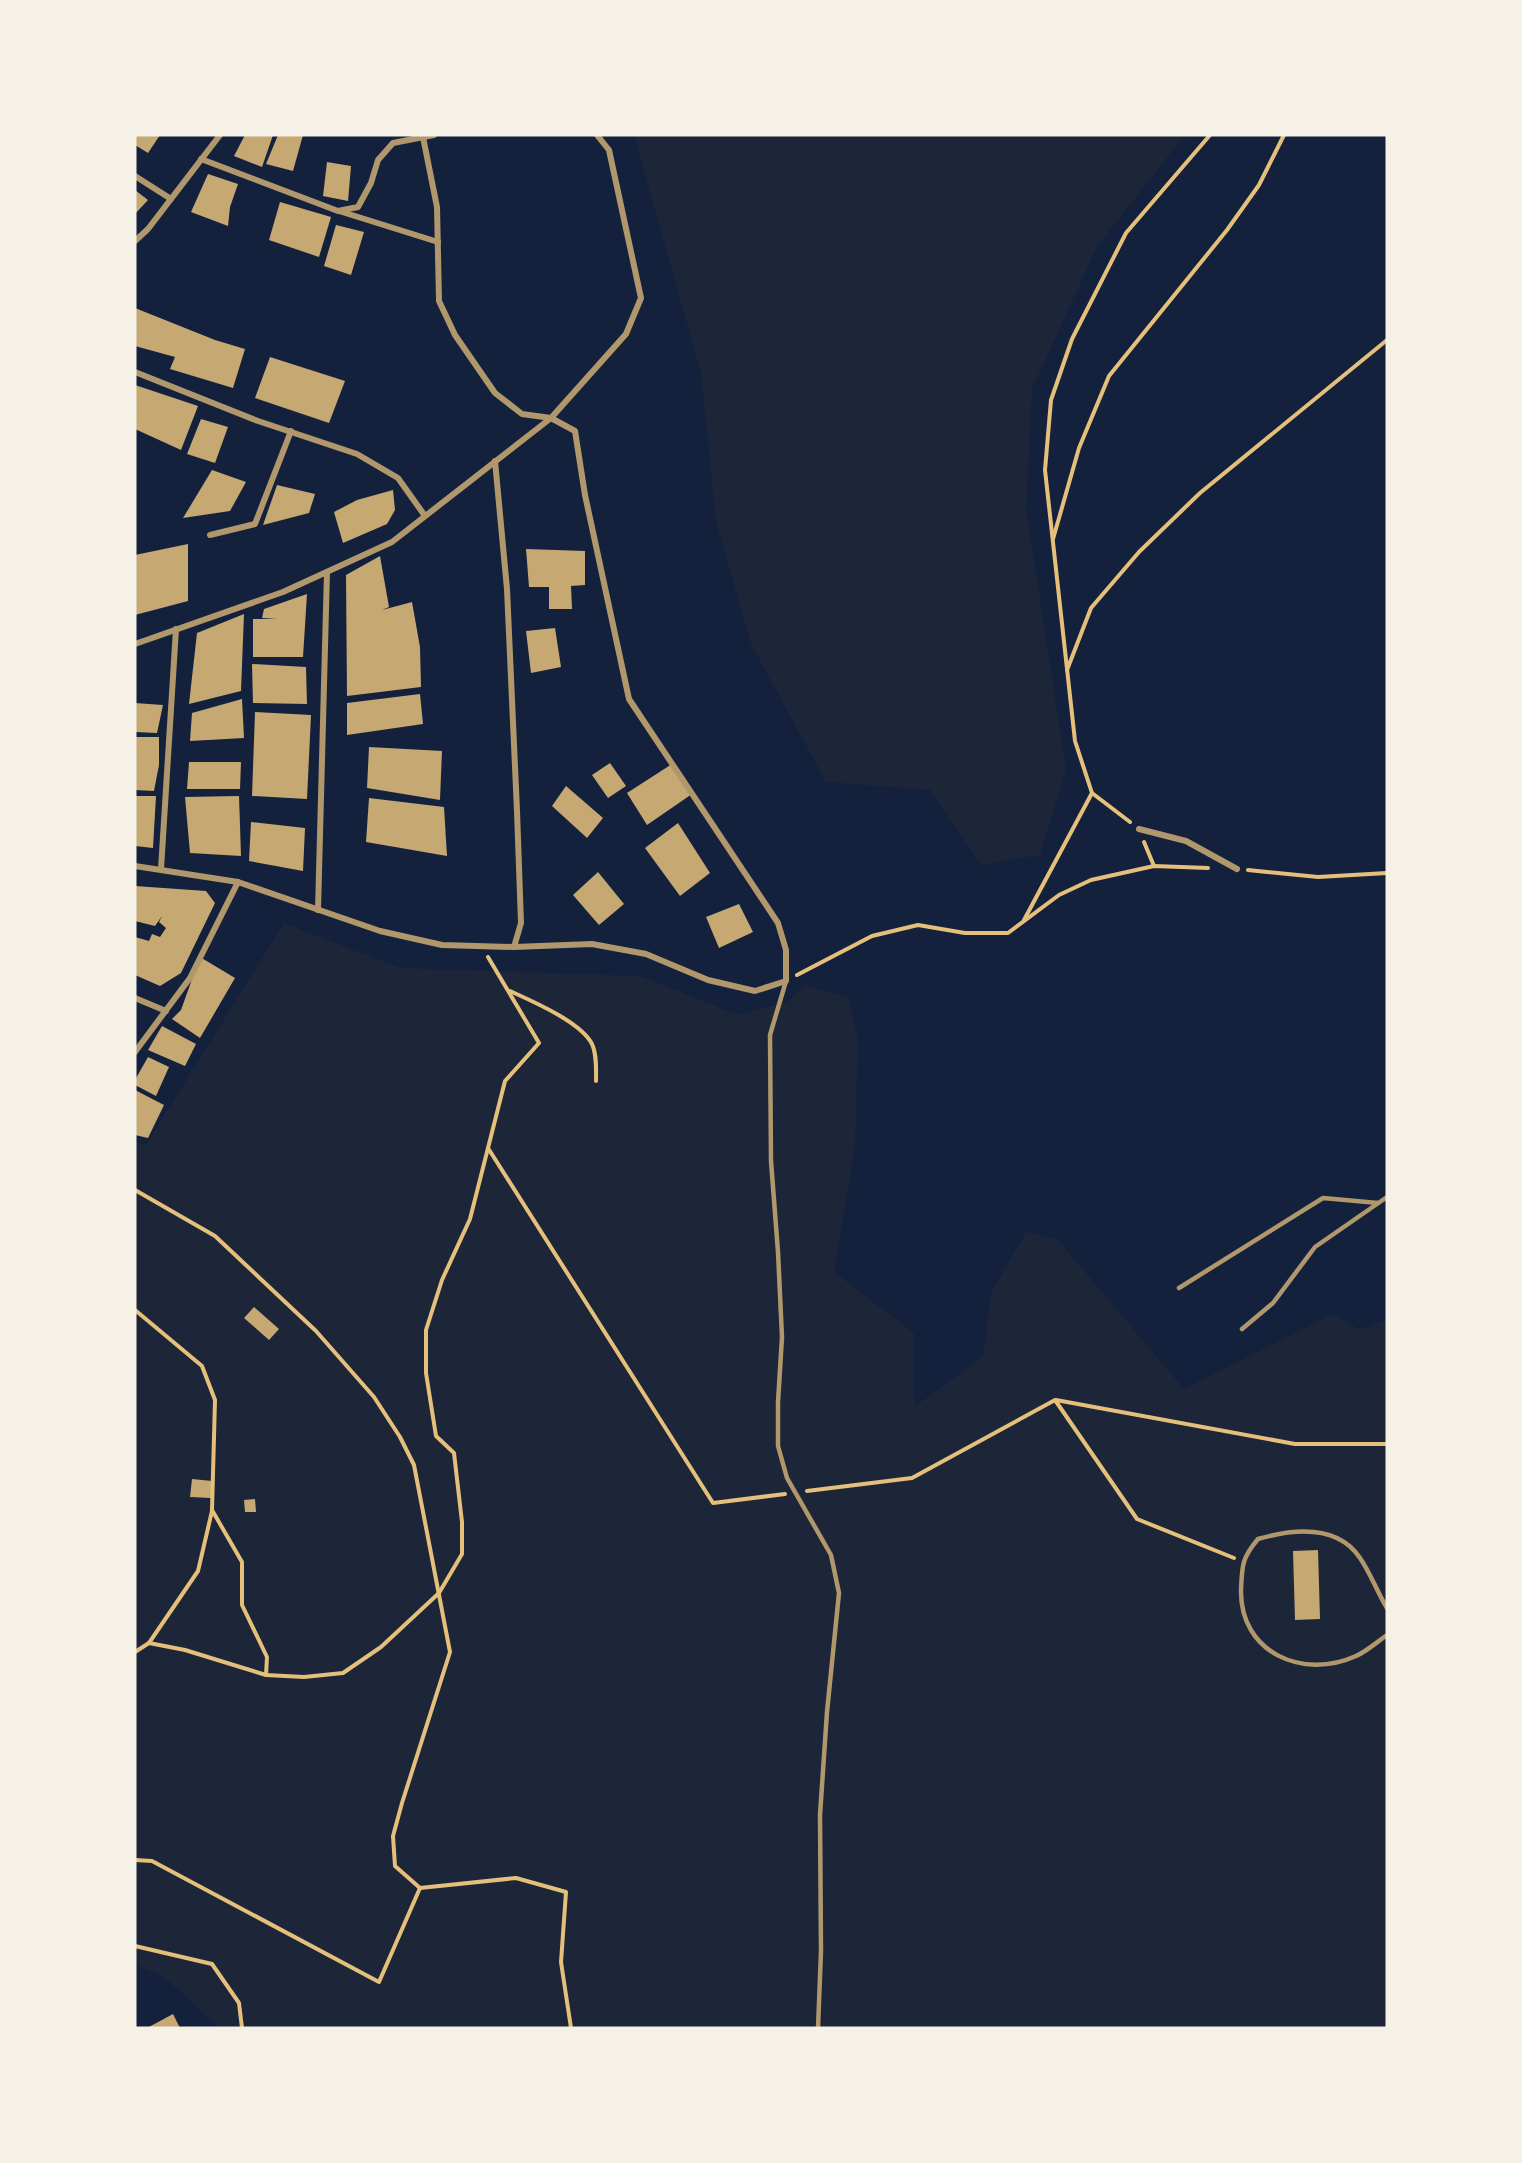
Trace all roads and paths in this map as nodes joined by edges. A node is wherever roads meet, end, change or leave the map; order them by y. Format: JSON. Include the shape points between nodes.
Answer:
{"nodes":[{"id":1,"x":220,"y":135,"type":"edge"},
{"id":2,"x":434,"y":135,"type":"edge"},
{"id":3,"x":597,"y":135,"type":"edge"},
{"id":4,"x":1210,"y":135,"type":"edge"},
{"id":5,"x":1284,"y":135,"type":"edge"},
{"id":6,"x":423,"y":137,"type":"junction"},
{"id":7,"x":201,"y":159,"type":"junction"},
{"id":8,"x":135,"y":176,"type":"edge"},
{"id":9,"x":171,"y":199,"type":"junction"},
{"id":10,"x":338,"y":211,"type":"junction"},
{"id":11,"x":135,"y":241,"type":"edge"},
{"id":12,"x":438,"y":242,"type":"junction"},
{"id":13,"x":1387,"y":340,"type":"edge"},
{"id":14,"x":135,"y":372,"type":"edge"},
{"id":15,"x":551,"y":418,"type":"junction"},
{"id":16,"x":291,"y":432,"type":"junction"},
{"id":17,"x":495,"y":461,"type":"junction"},
{"id":18,"x":426,"y":516,"type":"junction"},
{"id":19,"x":210,"y":535,"type":"dead end"},
{"id":20,"x":1052,"y":542,"type":"junction"},
{"id":21,"x":327,"y":572,"type":"junction"},
{"id":22,"x":176,"y":629,"type":"junction"},
{"id":23,"x":135,"y":644,"type":"edge"},
{"id":24,"x":1067,"y":670,"type":"junction"},
{"id":25,"x":1092,"y":793,"type":"junction"},
{"id":26,"x":1139,"y":829,"type":"junction"},
{"id":27,"x":135,"y":866,"type":"edge"},
{"id":28,"x":1154,"y":866,"type":"junction"},
{"id":29,"x":1213,"y":868,"type":"dead end"},
{"id":30,"x":161,"y":869,"type":"junction"},
{"id":31,"x":1237,"y":869,"type":"joint"},
{"id":32,"x":1387,"y":873,"type":"edge"},
{"id":33,"x":238,"y":882,"type":"junction"},
{"id":34,"x":318,"y":910,"type":"junction"},
{"id":35,"x":1023,"y":921,"type":"junction"},
{"id":36,"x":482,"y":946,"type":"junction"},
{"id":37,"x":514,"y":947,"type":"junction"},
{"id":38,"x":786,"y":981,"type":"junction"},
{"id":39,"x":508,"y":990,"type":"junction"},
{"id":40,"x":135,"y":998,"type":"edge"},
{"id":41,"x":166,"y":1011,"type":"junction"},
{"id":42,"x":135,"y":1052,"type":"edge"},
{"id":43,"x":596,"y":1081,"type":"dead end"},
{"id":44,"x":488,"y":1148,"type":"junction"},
{"id":45,"x":135,"y":1190,"type":"edge"},
{"id":46,"x":1387,"y":1197,"type":"edge"},
{"id":47,"x":1378,"y":1203,"type":"junction"},
{"id":48,"x":1179,"y":1288,"type":"dead end"},
{"id":49,"x":135,"y":1310,"type":"edge"},
{"id":50,"x":1242,"y":1329,"type":"dead end"},
{"id":51,"x":1055,"y":1400,"type":"junction"},
{"id":52,"x":1387,"y":1444,"type":"edge"},
{"id":53,"x":795,"y":1493,"type":"junction"},
{"id":54,"x":212,"y":1510,"type":"junction"},
{"id":55,"x":1243,"y":1561,"type":"junction"},
{"id":56,"x":439,"y":1593,"type":"junction"},
{"id":57,"x":1387,"y":1608,"type":"edge"},
{"id":58,"x":1387,"y":1635,"type":"edge"},
{"id":59,"x":149,"y":1643,"type":"junction"},
{"id":60,"x":136,"y":1651,"type":"edge"},
{"id":61,"x":135,"y":1658,"type":"edge"},
{"id":62,"x":266,"y":1675,"type":"junction"},
{"id":63,"x":135,"y":1860,"type":"edge"},
{"id":64,"x":420,"y":1888,"type":"junction"},
{"id":65,"x":135,"y":1946,"type":"edge"},
{"id":66,"x":242,"y":2028,"type":"edge"},
{"id":67,"x":571,"y":2028,"type":"edge"},
{"id":68,"x":818,"y":2028,"type":"edge"}],
"edges":[{"from":1,"to":7,"type":"street"},
{"from":2,"to":6,"type":"street"},
{"from":3,"to":15,"type":"street","via":[[609,150],[641,298],[626,334]]},
{"from":4,"to":20,"type":"path","via":[[1126,233],[1072,339],[1051,400],[1045,470]]},
{"from":5,"to":20,"type":"path","via":[[1258,185],[1227,230],[1109,376],[1079,448]]},
{"from":6,"to":10,"type":"street","via":[[393,142],[378,160],[358,207]]},
{"from":6,"to":12,"type":"street","via":[[437,207]]},
{"from":7,"to":9,"type":"street"},
{"from":7,"to":10,"type":"street"},
{"from":8,"to":9,"type":"street"},
{"from":9,"to":11,"type":"street"},
{"from":10,"to":12,"type":"street"},
{"from":12,"to":15,"type":"street","via":[[440,301],[455,336],[495,393],[522,414]]},
{"from":13,"to":24,"type":"path","via":[[1200,493],[1139,552],[1091,608]]},
{"from":14,"to":16,"type":"street"},
{"from":15,"to":17,"type":"street"},
{"from":15,"to":38,"type":"street","via":[[575,431],[629,699],[778,923],[786,950]]},
{"from":16,"to":18,"type":"street","via":[[357,454],[398,477]]},
{"from":16,"to":19,"type":"street","via":[[255,524]]},
{"from":17,"to":18,"type":"street"},
{"from":17,"to":37,"type":"street","via":[[507,589],[518,822],[520,923]]},
{"from":18,"to":21,"type":"street","via":[[392,542]]},
{"from":20,"to":24,"type":"path"},
{"from":21,"to":22,"type":"street","via":[[283,592]]},
{"from":21,"to":34,"type":"street"},
{"from":22,"to":23,"type":"street"},
{"from":22,"to":30,"type":"street"},
{"from":24,"to":25,"type":"path","via":[[1075,741]]},
{"from":25,"to":26,"type":"path"},
{"from":25,"to":35,"type":"path"},
{"from":26,"to":28,"type":"path"},
{"from":26,"to":31,"type":"street","via":[[1186,841]]},
{"from":27,"to":30,"type":"street"},
{"from":28,"to":29,"type":"path"},
{"from":28,"to":35,"type":"path","via":[[1091,880],[1059,895]]},
{"from":30,"to":33,"type":"street"},
{"from":31,"to":32,"type":"path","via":[[1318,877]]},
{"from":33,"to":34,"type":"street"},
{"from":33,"to":41,"type":"street","via":[[190,978]]},
{"from":34,"to":36,"type":"street","via":[[380,932],[442,945]]},
{"from":35,"to":38,"type":"path","via":[[1008,933],[965,933],[918,925],[872,936]]},
{"from":36,"to":37,"type":"street"},
{"from":36,"to":39,"type":"path"},
{"from":37,"to":38,"type":"street","via":[[592,944],[646,954],[708,980],[754,991]]},
{"from":38,"to":53,"type":"lane","via":[[770,1035],[771,1161],[782,1337],[778,1446]]},
{"from":39,"to":43,"type":"path","via":[[579,1029],[594,1051]]},
{"from":39,"to":44,"type":"path","via":[[539,1043],[505,1081]]},
{"from":40,"to":41,"type":"street"},
{"from":41,"to":42,"type":"street"},
{"from":44,"to":53,"type":"path","via":[[713,1503]]},
{"from":44,"to":56,"type":"path","via":[[470,1219],[442,1280],[426,1330],[426,1373],[436,1436],[454,1453],[462,1522],[462,1554]]},
{"from":45,"to":56,"type":"path","via":[[215,1236],[316,1331],[374,1397],[414,1465]]},
{"from":46,"to":47,"type":"lane"},
{"from":47,"to":48,"type":"lane","via":[[1323,1198]]},
{"from":47,"to":50,"type":"lane","via":[[1315,1247],[1274,1303]]},
{"from":49,"to":54,"type":"path","via":[[202,1366],[215,1400]]},
{"from":51,"to":52,"type":"path","via":[[1295,1444]]},
{"from":51,"to":53,"type":"path","via":[[912,1478]]},
{"from":51,"to":55,"type":"path","via":[[1137,1519]]},
{"from":53,"to":68,"type":"lane","via":[[831,1555],[839,1593],[820,1815]]},
{"from":54,"to":59,"type":"path","via":[[198,1570]]},
{"from":54,"to":62,"type":"path","via":[[242,1562],[242,1605],[267,1657]]},
{"from":55,"to":57,"type":"lane","via":[[1258,1539],[1305,1530],[1328,1534],[1346,1543],[1360,1558]]},
{"from":55,"to":58,"type":"lane","via":[[1241,1605],[1246,1622],[1265,1648],[1280,1657],[1317,1664],[1340,1661]]},
{"from":56,"to":62,"type":"path","via":[[381,1647],[343,1673]]},
{"from":56,"to":64,"type":"path","via":[[450,1652],[393,1836],[395,1866]]},
{"from":59,"to":60,"type":"path"},
{"from":59,"to":62,"type":"path"},
{"from":60,"to":61,"type":"path"},
{"from":63,"to":64,"type":"path","via":[[152,1861],[379,1982]]},
{"from":64,"to":67,"type":"path","via":[[516,1878],[566,1892],[561,1962]]},
{"from":65,"to":66,"type":"path","via":[[212,1964],[239,2003]]}]}
